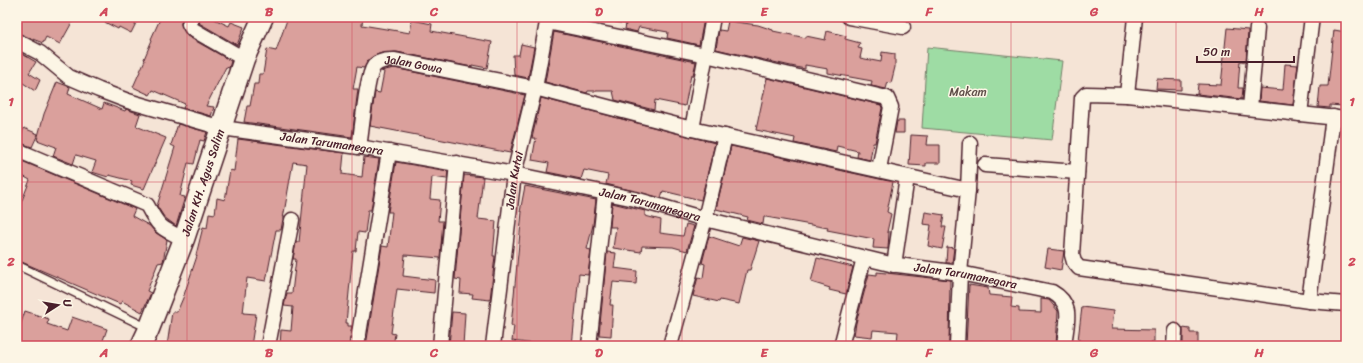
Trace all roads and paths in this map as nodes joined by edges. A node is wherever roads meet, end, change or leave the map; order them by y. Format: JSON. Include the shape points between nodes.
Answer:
{"nodes":[{"id":1,"x":192,"y":17,"type":"edge"},
{"id":2,"x":262,"y":17,"type":"edge"},
{"id":3,"x":713,"y":17,"type":"edge"},
{"id":4,"x":849,"y":17,"type":"edge"},
{"id":5,"x":1135,"y":17,"type":"edge"},
{"id":6,"x":1312,"y":17,"type":"edge"},
{"id":7,"x":548,"y":19,"type":"edge"},
{"id":8,"x":902,"y":27,"type":"dead end"},
{"id":9,"x":1258,"y":28,"type":"dead end"},
{"id":10,"x":17,"y":41,"type":"edge"},
{"id":11,"x":706,"y":55,"type":"junction"},
{"id":12,"x":244,"y":59,"type":"junction"},
{"id":13,"x":535,"y":88,"type":"junction"},
{"id":14,"x":1127,"y":95,"type":"junction"},
{"id":15,"x":1250,"y":108,"type":"junction"},
{"id":16,"x":1300,"y":114,"type":"junction"},
{"id":17,"x":1340,"y":118,"type":"edge"},
{"id":18,"x":222,"y":128,"type":"junction"},
{"id":19,"x":692,"y":129,"type":"junction"},
{"id":20,"x":725,"y":136,"type":"junction"},
{"id":21,"x":970,"y":143,"type":"dead end"},
{"id":22,"x":360,"y":147,"type":"junction"},
{"id":23,"x":17,"y":150,"type":"edge"},
{"id":24,"x":389,"y":152,"type":"junction"},
{"id":25,"x":458,"y":163,"type":"junction"},
{"id":26,"x":985,"y":165,"type":"dead end"},
{"id":27,"x":879,"y":170,"type":"junction"},
{"id":28,"x":1077,"y":172,"type":"junction"},
{"id":29,"x":514,"y":174,"type":"junction"},
{"id":30,"x":907,"y":177,"type":"junction"},
{"id":31,"x":968,"y":190,"type":"junction"},
{"id":32,"x":605,"y":193,"type":"junction"},
{"id":33,"x":705,"y":219,"type":"junction"},
{"id":34,"x":292,"y":220,"type":"dead end"},
{"id":35,"x":184,"y":239,"type":"junction"},
{"id":36,"x":864,"y":258,"type":"junction"},
{"id":37,"x":17,"y":265,"type":"edge"},
{"id":38,"x":894,"y":265,"type":"junction"},
{"id":39,"x":960,"y":274,"type":"junction"},
{"id":40,"x":1309,"y":301,"type":"junction"},
{"id":41,"x":1346,"y":304,"type":"edge"},
{"id":42,"x":150,"y":328,"type":"junction"},
{"id":43,"x":1175,"y":331,"type":"dead end"},
{"id":44,"x":141,"y":346,"type":"edge"},
{"id":45,"x":268,"y":346,"type":"edge"},
{"id":46,"x":357,"y":346,"type":"edge"},
{"id":47,"x":440,"y":346,"type":"edge"},
{"id":48,"x":493,"y":346,"type":"edge"},
{"id":49,"x":589,"y":346,"type":"edge"},
{"id":50,"x":670,"y":346,"type":"edge"},
{"id":51,"x":841,"y":346,"type":"edge"},
{"id":52,"x":844,"y":346,"type":"edge"},
{"id":53,"x":957,"y":346,"type":"edge"},
{"id":54,"x":1064,"y":346,"type":"edge"},
{"id":55,"x":1174,"y":346,"type":"edge"}],
"edges":[{"from":1,"to":12,"type":"street","via":[[189,24],[192,29]]},
{"from":2,"to":12,"type":"street","name":"Jalan KH. Agus Salim"},
{"from":3,"to":11,"type":"street"},
{"from":4,"to":8,"type":"street"},
{"from":5,"to":14,"type":"street"},
{"from":6,"to":16,"type":"street"},
{"from":7,"to":11,"type":"street"},
{"from":7,"to":13,"type":"street","name":"Jalan Kutai"},
{"from":9,"to":15,"type":"street"},
{"from":10,"to":18,"type":"street","name":"Jalan Tarumanegara","via":[[40,54],[69,77],[99,90]]},
{"from":11,"to":19,"type":"street"},
{"from":11,"to":27,"type":"street","via":[[887,98],[891,107]]},
{"from":12,"to":18,"type":"street","name":"Jalan KH. Agus Salim"},
{"from":13,"to":19,"type":"street"},
{"from":13,"to":22,"type":"street","name":"Jalan Gowa","via":[[395,60],[379,62],[374,67],[368,84]]},
{"from":13,"to":29,"type":"street","name":"Jalan Kutai"},
{"from":14,"to":15,"type":"street"},
{"from":14,"to":28,"type":"street","via":[[1091,93],[1082,98]]},
{"from":15,"to":16,"type":"street"},
{"from":16,"to":17,"type":"street"},
{"from":17,"to":40,"type":"street"},
{"from":18,"to":22,"type":"street","name":"Jalan Tarumanegara"},
{"from":18,"to":35,"type":"street","name":"Jalan KH. Agus Salim"},
{"from":19,"to":20,"type":"street"},
{"from":20,"to":27,"type":"street"},
{"from":20,"to":33,"type":"street"},
{"from":21,"to":31,"type":"street"},
{"from":22,"to":24,"type":"street","name":"Jalan Tarumanegara"},
{"from":23,"to":35,"type":"street","via":[[148,205],[154,220],[161,228]]},
{"from":24,"to":25,"type":"street","name":"Jalan Tarumanegara"},
{"from":24,"to":46,"type":"street"},
{"from":25,"to":29,"type":"street","name":"Jalan Tarumanegara"},
{"from":25,"to":47,"type":"street"},
{"from":26,"to":28,"type":"street"},
{"from":27,"to":30,"type":"street"},
{"from":28,"to":40,"type":"street","via":[[1072,255],[1079,268]]},
{"from":29,"to":32,"type":"street","name":"Jalan Tarumanegara"},
{"from":29,"to":48,"type":"street","name":"Jalan Kutai"},
{"from":30,"to":31,"type":"street"},
{"from":30,"to":38,"type":"street"},
{"from":31,"to":39,"type":"street"},
{"from":32,"to":33,"type":"street","name":"Jalan Tarumanegara"},
{"from":32,"to":49,"type":"street"},
{"from":33,"to":36,"type":"street","name":"Jalan Tarumanegara"},
{"from":33,"to":50,"type":"street"},
{"from":34,"to":45,"type":"street"},
{"from":35,"to":42,"type":"street","name":"Jalan KH. Agus Salim"},
{"from":36,"to":38,"type":"street","name":"Jalan Tarumanegara"},
{"from":36,"to":51,"type":"street"},
{"from":37,"to":42,"type":"lane"},
{"from":38,"to":39,"type":"street","name":"Jalan Tarumanegara"},
{"from":39,"to":53,"type":"street"},
{"from":39,"to":54,"type":"street","name":"Jalan Tarumanegara","via":[[1052,292],[1062,297],[1068,307]]},
{"from":40,"to":41,"type":"street"},
{"from":42,"to":44,"type":"street","name":"Jalan KH. Agus Salim"},
{"from":43,"to":55,"type":"street"},
{"from":51,"to":52,"type":"street"}]}
